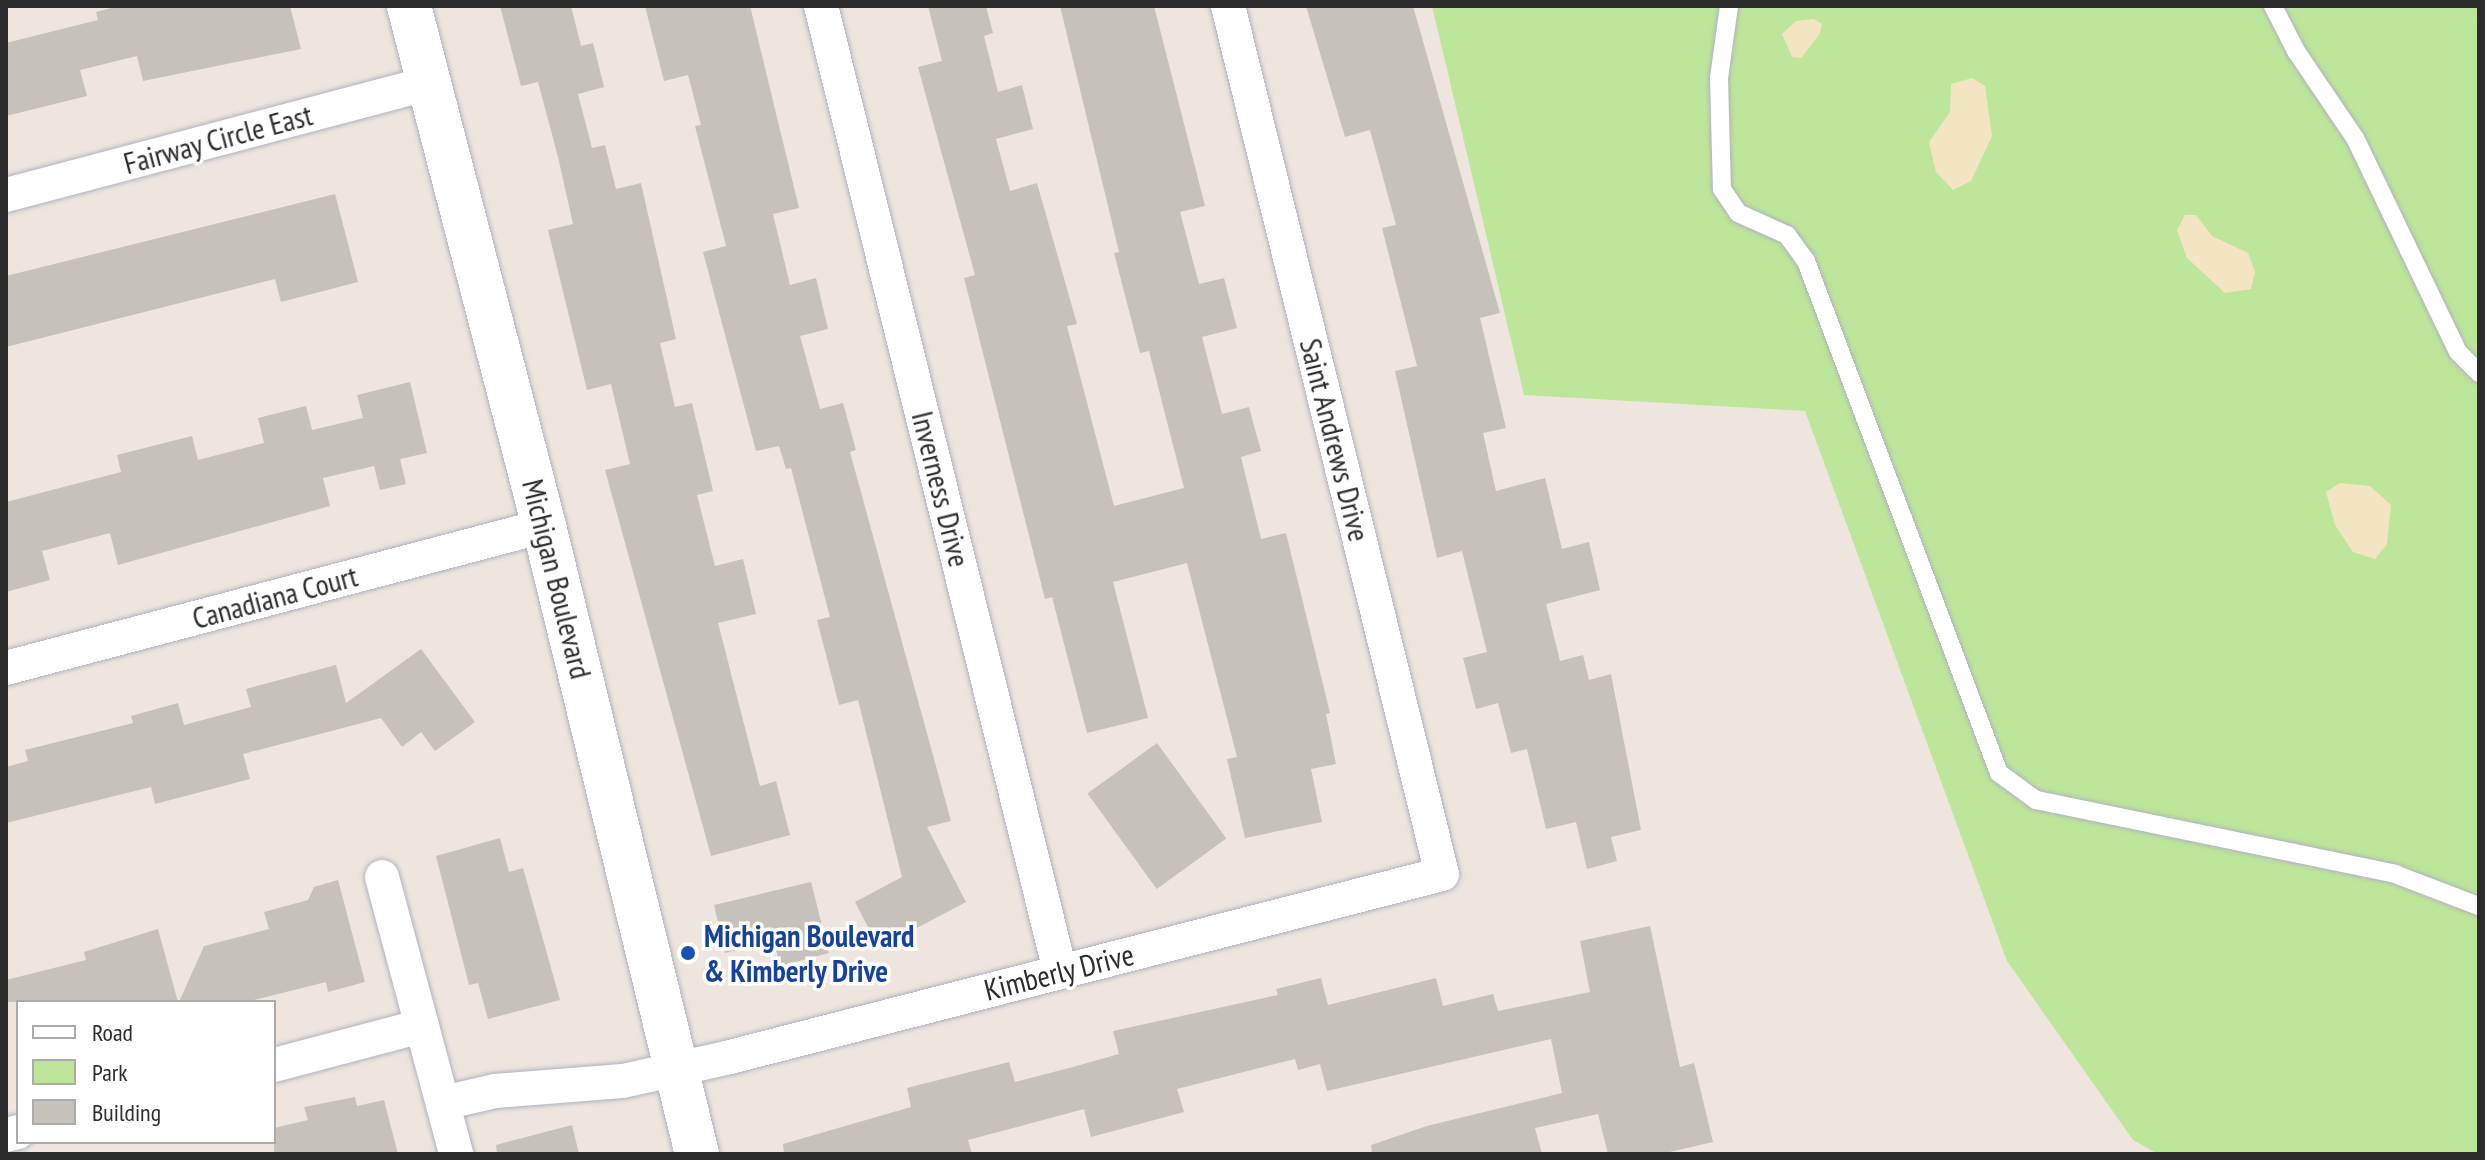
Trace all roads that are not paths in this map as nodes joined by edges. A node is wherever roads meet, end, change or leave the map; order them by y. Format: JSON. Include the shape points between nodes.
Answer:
{"nodes":[{"id":1,"x":409,"y":6,"type":"edge"},
{"id":2,"x":821,"y":6,"type":"edge"},
{"id":3,"x":1228,"y":6,"type":"edge"},
{"id":4,"x":1729,"y":6,"type":"edge"},
{"id":5,"x":2273,"y":6,"type":"edge"},
{"id":6,"x":429,"y":83,"type":"junction"},
{"id":7,"x":6,"y":195,"type":"edge"},
{"id":8,"x":2479,"y":373,"type":"edge"},
{"id":9,"x":544,"y":526,"type":"junction"},
{"id":10,"x":6,"y":668,"type":"edge"},
{"id":11,"x":1442,"y":874,"type":"joint"},
{"id":12,"x":382,"y":877,"type":"dead end"},
{"id":13,"x":2479,"y":906,"type":"edge"},
{"id":14,"x":1060,"y":971,"type":"junction"},
{"id":15,"x":422,"y":1026,"type":"junction"},
{"id":16,"x":276,"y":1064,"type":"edge"},
{"id":17,"x":677,"y":1069,"type":"junction"},
{"id":18,"x":443,"y":1103,"type":"junction"},
{"id":19,"x":456,"y":1154,"type":"edge"},
{"id":20,"x":697,"y":1154,"type":"edge"}],
"edges":[{"from":1,"to":6,"type":"street","name":"Michigan Boulevard"},
{"from":2,"to":14,"type":"street","name":"Inverness Drive"},
{"from":3,"to":11,"type":"street","name":"Saint Andrews Drive"},
{"from":4,"to":13,"type":"lane","via":[[1719,78],[1722,189],[1738,213],[1787,235],[1806,261],[1999,773],[2036,800],[2395,874]]},
{"from":5,"to":8,"type":"lane","via":[[2296,51],[2355,138],[2458,352]]},
{"from":6,"to":7,"type":"street","name":"Fairway Circle East"},
{"from":6,"to":9,"type":"street","name":"Michigan Boulevard"},
{"from":9,"to":10,"type":"street","name":"Canadiana Court"},
{"from":9,"to":17,"type":"street","name":"Michigan Boulevard"},
{"from":11,"to":14,"type":"street","name":"Kimberly Drive"},
{"from":12,"to":15,"type":"street"},
{"from":14,"to":17,"type":"street","name":"Kimberly Drive"},
{"from":15,"to":16,"type":"street"},
{"from":15,"to":18,"type":"street"},
{"from":17,"to":18,"type":"street","name":"Kimberly Drive","via":[[577,1086],[495,1091]]},
{"from":17,"to":20,"type":"street","name":"Michigan Boulevard"},
{"from":18,"to":19,"type":"street"}]}
